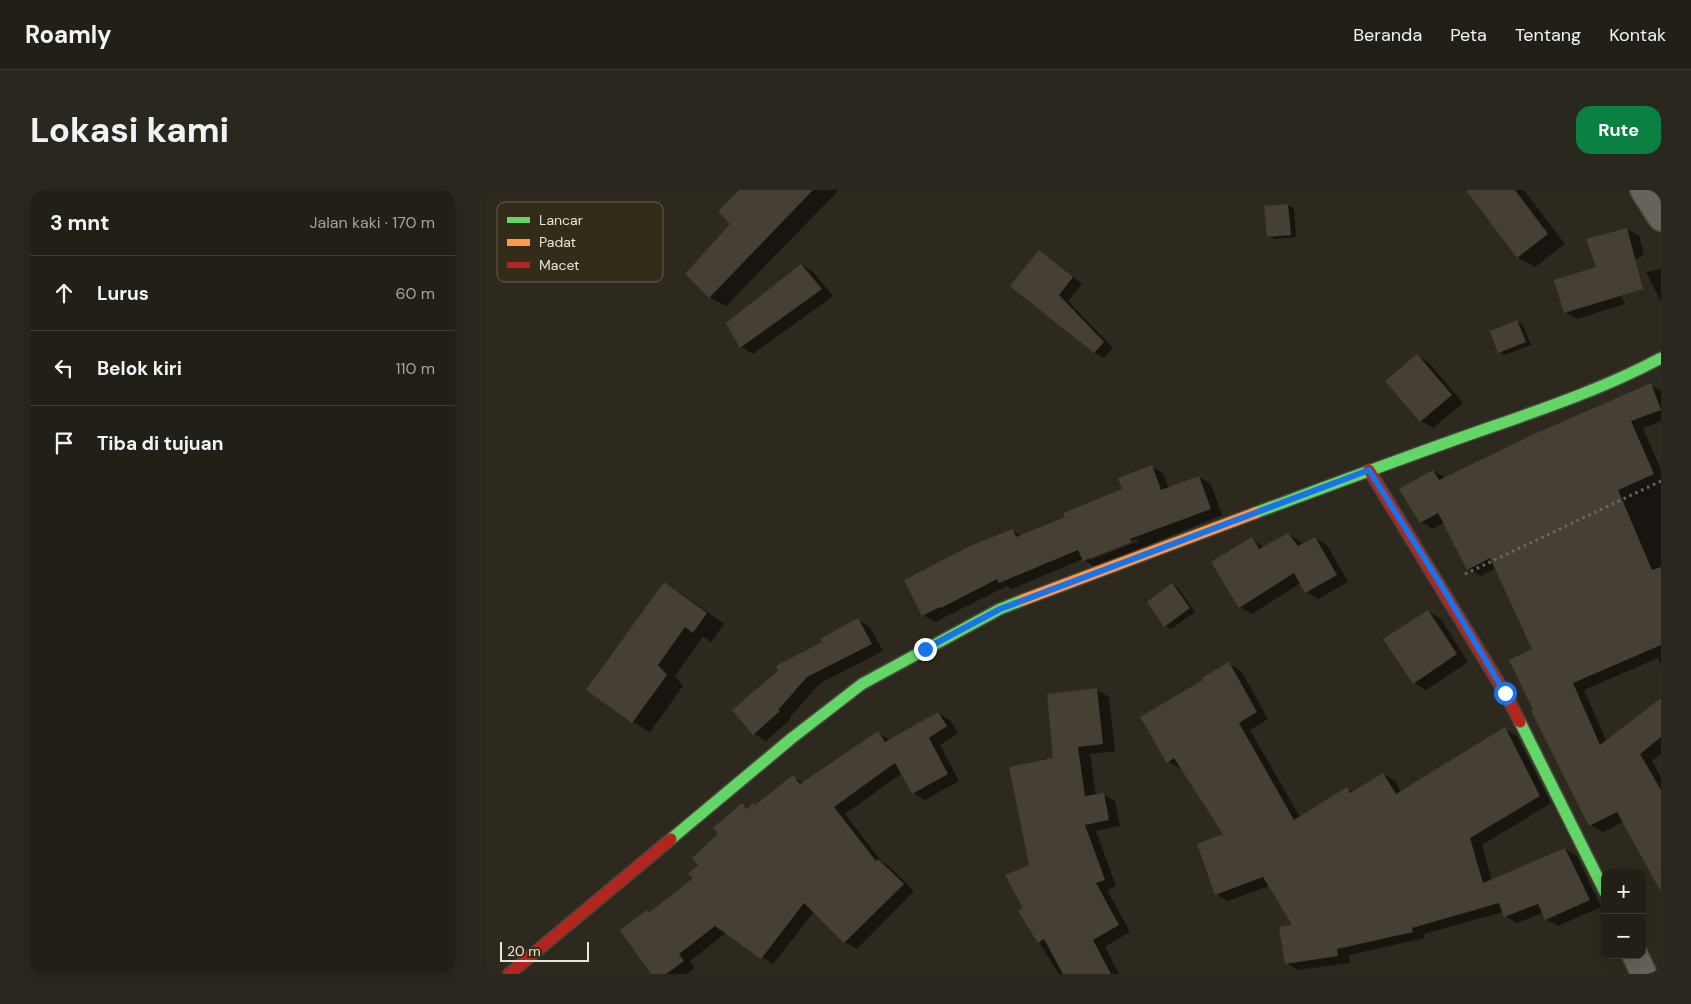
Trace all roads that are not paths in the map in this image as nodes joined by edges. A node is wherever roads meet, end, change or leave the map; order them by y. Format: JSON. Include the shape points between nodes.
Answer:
{"nodes":[{"id":1,"x":1643,"y":190,"type":"edge"},
{"id":2,"x":1661,"y":218,"type":"edge"},
{"id":3,"x":1661,"y":358,"type":"edge"},
{"id":4,"x":1369,"y":470,"type":"junction"},
{"id":5,"x":1601,"y":884,"type":"edge"},
{"id":6,"x":1637,"y":959,"type":"edge"},
{"id":7,"x":509,"y":974,"type":"edge"},
{"id":8,"x":1644,"y":974,"type":"edge"}],
"edges":[{"from":1,"to":2,"type":"street"},
{"from":3,"to":4,"type":"street","via":[[1581,394]]},
{"from":4,"to":5,"type":"street","via":[[1505,693]]},
{"from":4,"to":7,"type":"street","via":[[1000,609],[862,684],[792,738]]},
{"from":6,"to":8,"type":"street"}]}
